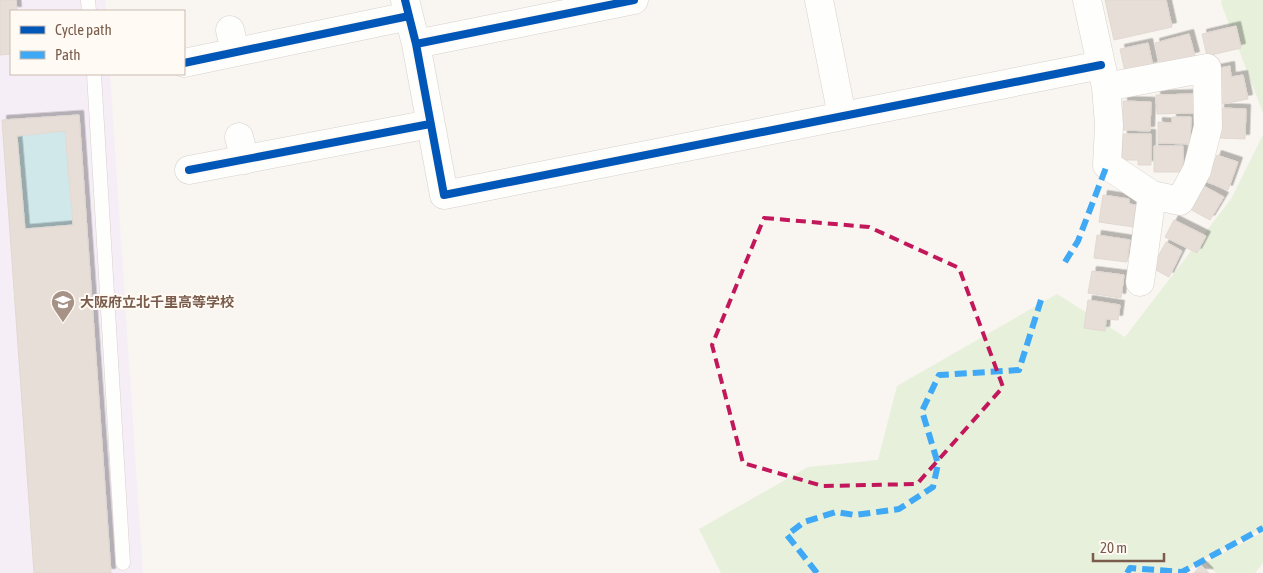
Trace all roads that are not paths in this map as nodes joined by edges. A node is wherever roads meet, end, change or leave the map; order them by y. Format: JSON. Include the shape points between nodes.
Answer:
{"nodes":[{"id":1,"x":634,"y":0,"type":"edge"},
{"id":2,"x":819,"y":0,"type":"edge"},
{"id":3,"x":1088,"y":0,"type":"edge"},
{"id":4,"x":407,"y":8,"type":"edge"},
{"id":5,"x":416,"y":44,"type":"junction"},
{"id":6,"x":185,"y":63,"type":"edge"},
{"id":7,"x":94,"y":75,"type":"edge"},
{"id":8,"x":1103,"y":76,"type":"junction"},
{"id":9,"x":842,"y":116,"type":"junction"},
{"id":10,"x":430,"y":124,"type":"junction"},
{"id":11,"x":189,"y":170,"type":"dead end"},
{"id":12,"x":1152,"y":195,"type":"junction"},
{"id":13,"x":1140,"y":282,"type":"dead end"},
{"id":14,"x":123,"y":563,"type":"dead end"}],
"edges":[{"from":1,"to":5,"type":"street"},
{"from":2,"to":9,"type":"street"},
{"from":3,"to":8,"type":"street"},
{"from":4,"to":5,"type":"street"},
{"from":4,"to":6,"type":"street","via":[[232,41]]},
{"from":5,"to":10,"type":"street"},
{"from":7,"to":14,"type":"lane"},
{"from":8,"to":9,"type":"street"},
{"from":8,"to":12,"type":"street","via":[[1109,125],[1106,165]]},
{"from":8,"to":12,"type":"street","via":[[1208,68],[1208,127],[1197,170],[1180,201]]},
{"from":9,"to":10,"type":"street","via":[[444,196]]},
{"from":10,"to":11,"type":"street","via":[[242,148]]},
{"from":12,"to":13,"type":"street"}]}
